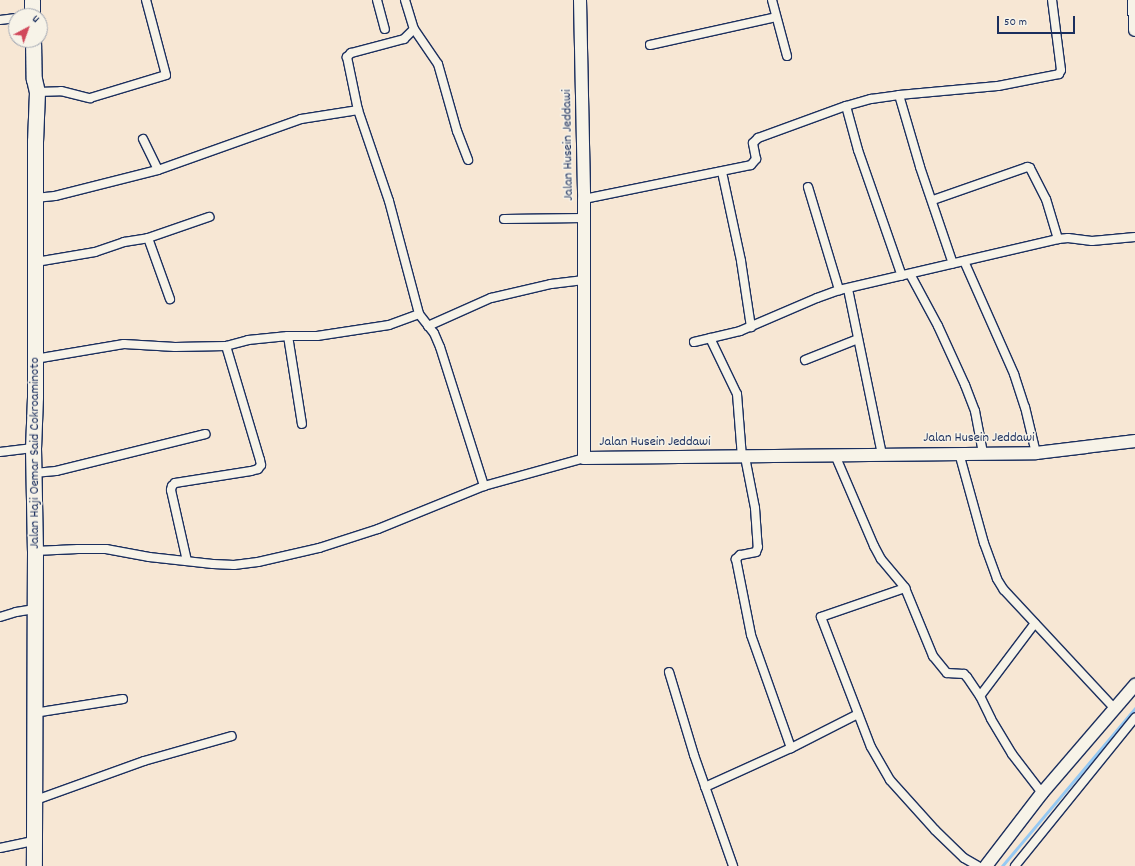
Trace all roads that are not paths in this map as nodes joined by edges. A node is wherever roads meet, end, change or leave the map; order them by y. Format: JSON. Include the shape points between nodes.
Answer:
{"nodes":[{"id":1,"x":146,"y":0,"type":"edge"},
{"id":2,"x":377,"y":0,"type":"edge"},
{"id":3,"x":405,"y":0,"type":"edge"},
{"id":4,"x":580,"y":0,"type":"edge"},
{"id":5,"x":772,"y":0,"type":"edge"},
{"id":6,"x":1052,"y":0,"type":"edge"},
{"id":7,"x":1134,"y":0,"type":"edge"},
{"id":8,"x":776,"y":17,"type":"junction"},
{"id":9,"x":385,"y":28,"type":"dead end"},
{"id":10,"x":414,"y":29,"type":"junction"},
{"id":11,"x":1135,"y":30,"type":"edge"},
{"id":12,"x":650,"y":45,"type":"dead end"},
{"id":13,"x":33,"y":48,"type":"edge"},
{"id":14,"x":787,"y":56,"type":"dead end"},
{"id":15,"x":37,"y":92,"type":"junction"},
{"id":16,"x":899,"y":95,"type":"junction"},
{"id":17,"x":846,"y":106,"type":"junction"},
{"id":18,"x":358,"y":110,"type":"junction"},
{"id":19,"x":143,"y":139,"type":"dead end"},
{"id":20,"x":468,"y":160,"type":"dead end"},
{"id":21,"x":158,"y":170,"type":"junction"},
{"id":22,"x":722,"y":172,"type":"junction"},
{"id":23,"x":808,"y":187,"type":"dead end"},
{"id":24,"x":35,"y":198,"type":"junction"},
{"id":25,"x":584,"y":199,"type":"junction"},
{"id":26,"x":933,"y":200,"type":"junction"},
{"id":27,"x":209,"y":217,"type":"dead end"},
{"id":28,"x":584,"y":218,"type":"junction"},
{"id":29,"x":504,"y":220,"type":"dead end"},
{"id":30,"x":1135,"y":237,"type":"edge"},
{"id":31,"x":148,"y":238,"type":"junction"},
{"id":32,"x":1058,"y":239,"type":"junction"},
{"id":33,"x":36,"y":262,"type":"junction"},
{"id":34,"x":964,"y":262,"type":"junction"},
{"id":35,"x":953,"y":264,"type":"junction"},
{"id":36,"x":910,"y":274,"type":"junction"},
{"id":37,"x":902,"y":276,"type":"junction"},
{"id":38,"x":584,"y":280,"type":"junction"},
{"id":39,"x":844,"y":290,"type":"junction"},
{"id":40,"x":170,"y":299,"type":"dead end"},
{"id":41,"x":419,"y":314,"type":"junction"},
{"id":42,"x":428,"y":326,"type":"junction"},
{"id":43,"x":751,"y":327,"type":"junction"},
{"id":44,"x":288,"y":336,"type":"junction"},
{"id":45,"x":710,"y":338,"type":"junction"},
{"id":46,"x":858,"y":339,"type":"junction"},
{"id":47,"x":694,"y":342,"type":"dead end"},
{"id":48,"x":226,"y":346,"type":"junction"},
{"id":49,"x":35,"y":359,"type":"junction"},
{"id":50,"x":805,"y":360,"type":"dead end"},
{"id":51,"x":302,"y":424,"type":"dead end"},
{"id":52,"x":205,"y":434,"type":"dead end"},
{"id":53,"x":1135,"y":442,"type":"edge"},
{"id":54,"x":33,"y":448,"type":"junction"},
{"id":55,"x":0,"y":452,"type":"edge"},
{"id":56,"x":959,"y":453,"type":"junction"},
{"id":57,"x":983,"y":453,"type":"junction"},
{"id":58,"x":1036,"y":453,"type":"junction"},
{"id":59,"x":882,"y":454,"type":"junction"},
{"id":60,"x":834,"y":455,"type":"junction"},
{"id":61,"x":743,"y":457,"type":"junction"},
{"id":62,"x":584,"y":458,"type":"junction"},
{"id":63,"x":34,"y":473,"type":"junction"},
{"id":64,"x":484,"y":486,"type":"junction"},
{"id":65,"x":35,"y":551,"type":"junction"},
{"id":66,"x":187,"y":561,"type":"junction"},
{"id":67,"x":905,"y":588,"type":"junction"},
{"id":68,"x":35,"y":609,"type":"junction"},
{"id":69,"x":0,"y":617,"type":"edge"},
{"id":70,"x":1035,"y":623,"type":"junction"},
{"id":71,"x":669,"y":672,"type":"dead end"},
{"id":72,"x":1135,"y":685,"type":"edge"},
{"id":73,"x":980,"y":696,"type":"junction"},
{"id":74,"x":123,"y":699,"type":"dead end"},
{"id":75,"x":1115,"y":709,"type":"junction"},
{"id":76,"x":34,"y":713,"type":"junction"},
{"id":77,"x":858,"y":714,"type":"junction"},
{"id":78,"x":1135,"y":718,"type":"edge"},
{"id":79,"x":232,"y":736,"type":"dead end"},
{"id":80,"x":791,"y":748,"type":"junction"},
{"id":81,"x":705,"y":787,"type":"junction"},
{"id":82,"x":1042,"y":792,"type":"junction"},
{"id":83,"x":33,"y":801,"type":"junction"},
{"id":84,"x":34,"y":840,"type":"junction"},
{"id":85,"x":0,"y":848,"type":"edge"},
{"id":86,"x":34,"y":866,"type":"edge"},
{"id":87,"x":733,"y":866,"type":"edge"},
{"id":88,"x":978,"y":866,"type":"edge"},
{"id":89,"x":986,"y":866,"type":"edge"},
{"id":90,"x":1015,"y":866,"type":"edge"}],
"edges":[{"from":1,"to":15,"type":"street","via":[[166,75],[90,98],[61,91]]},
{"from":2,"to":9,"type":"street"},
{"from":3,"to":10,"type":"street"},
{"from":4,"to":25,"type":"street","name":"Jalan Husein Jeddawi"},
{"from":5,"to":8,"type":"street"},
{"from":6,"to":16,"type":"street","via":[[1061,70],[1059,74],[998,86]]},
{"from":7,"to":11,"type":"street"},
{"from":8,"to":12,"type":"street"},
{"from":8,"to":14,"type":"street"},
{"from":10,"to":18,"type":"street","via":[[404,39],[351,53],[347,57]]},
{"from":10,"to":20,"type":"street","via":[[438,64],[457,132]]},
{"from":13,"to":15,"type":"highway","name":"Jalan Haji Oemar Said Cokroaminoto"},
{"from":15,"to":24,"type":"highway","name":"Jalan Haji Oemar Said Cokroaminoto"},
{"from":16,"to":17,"type":"street"},
{"from":16,"to":26,"type":"street","via":[[920,167]]},
{"from":17,"to":22,"type":"street","via":[[758,138],[753,143],[756,159],[754,163]]},
{"from":17,"to":37,"type":"street","via":[[858,150]]},
{"from":18,"to":21,"type":"street","via":[[301,119]]},
{"from":18,"to":41,"type":"street","via":[[389,201]]},
{"from":19,"to":21,"type":"street"},
{"from":21,"to":24,"type":"street","via":[[55,196]]},
{"from":22,"to":25,"type":"street"},
{"from":22,"to":43,"type":"street","via":[[741,261]]},
{"from":23,"to":39,"type":"street"},
{"from":24,"to":33,"type":"highway","name":"Jalan Haji Oemar Said Cokroaminoto"},
{"from":25,"to":28,"type":"street","name":"Jalan Husein Jeddawi"},
{"from":26,"to":32,"type":"street","via":[[1027,167],[1030,168],[1046,199]]},
{"from":26,"to":35,"type":"street"},
{"from":27,"to":31,"type":"street"},
{"from":28,"to":29,"type":"street"},
{"from":28,"to":38,"type":"street","name":"Jalan Husein Jeddawi"},
{"from":30,"to":32,"type":"street","via":[[1092,241]]},
{"from":31,"to":33,"type":"street","via":[[124,242],[95,252]]},
{"from":31,"to":40,"type":"street"},
{"from":32,"to":34,"type":"street"},
{"from":33,"to":49,"type":"highway","name":"Jalan Haji Oemar Said Cokroaminoto"},
{"from":34,"to":35,"type":"street"},
{"from":34,"to":58,"type":"street","via":[[1014,374]]},
{"from":35,"to":36,"type":"street"},
{"from":36,"to":37,"type":"street"},
{"from":36,"to":57,"type":"street","via":[[965,385],[974,411]]},
{"from":37,"to":39,"type":"street"},
{"from":38,"to":42,"type":"street","via":[[551,284],[491,298]]},
{"from":38,"to":62,"type":"street","name":"Jalan Husein Jeddawi"},
{"from":39,"to":43,"type":"street","via":[[817,298]]},
{"from":39,"to":46,"type":"street"},
{"from":41,"to":42,"type":"street"},
{"from":41,"to":44,"type":"street","via":[[389,325],[317,336]]},
{"from":42,"to":64,"type":"street","via":[[440,347]]},
{"from":43,"to":45,"type":"street","via":[[726,336]]},
{"from":44,"to":48,"type":"street","via":[[248,340]]},
{"from":44,"to":51,"type":"street"},
{"from":45,"to":47,"type":"street"},
{"from":45,"to":61,"type":"street","via":[[737,394]]},
{"from":46,"to":50,"type":"street"},
{"from":46,"to":59,"type":"street"},
{"from":48,"to":49,"type":"street","via":[[124,344]]},
{"from":48,"to":66,"type":"street","via":[[261,465],[251,471],[175,483],[172,486]]},
{"from":49,"to":54,"type":"highway","name":"Jalan Haji Oemar Said Cokroaminoto"},
{"from":52,"to":63,"type":"street"},
{"from":53,"to":58,"type":"street","name":"Jalan Husein Jeddawi"},
{"from":54,"to":55,"type":"street"},
{"from":54,"to":63,"type":"highway","name":"Jalan Haji Oemar Said Cokroaminoto"},
{"from":56,"to":57,"type":"street","name":"Jalan Husein Jeddawi"},
{"from":56,"to":59,"type":"street","name":"Jalan Husein Jeddawi"},
{"from":56,"to":70,"type":"street","via":[[966,484],[995,575],[1004,590]]},
{"from":57,"to":58,"type":"street","name":"Jalan Husein Jeddawi"},
{"from":59,"to":60,"type":"street","name":"Jalan Husein Jeddawi"},
{"from":60,"to":61,"type":"street","name":"Jalan Husein Jeddawi"},
{"from":60,"to":67,"type":"street","via":[[881,560]]},
{"from":61,"to":62,"type":"street","name":"Jalan Husein Jeddawi"},
{"from":61,"to":80,"type":"street","via":[[755,508],[758,547],[756,552],[736,559],[751,635]]},
{"from":62,"to":64,"type":"street"},
{"from":63,"to":65,"type":"highway","name":"Jalan Haji Oemar Said Cokroaminoto"},
{"from":64,"to":66,"type":"street","via":[[378,529],[319,548],[234,565]]},
{"from":65,"to":66,"type":"street","via":[[106,549]]},
{"from":65,"to":68,"type":"highway","name":"Jalan Haji Oemar Said Cokroaminoto"},
{"from":67,"to":73,"type":"street","via":[[933,656],[947,673],[967,676]]},
{"from":67,"to":77,"type":"street","via":[[821,617]]},
{"from":68,"to":69,"type":"street"},
{"from":68,"to":76,"type":"highway","name":"Jalan Haji Oemar Said Cokroaminoto"},
{"from":70,"to":73,"type":"street"},
{"from":70,"to":75,"type":"street"},
{"from":71,"to":81,"type":"street"},
{"from":72,"to":75,"type":"street"},
{"from":73,"to":82,"type":"street","via":[[1012,754]]},
{"from":74,"to":76,"type":"street"},
{"from":75,"to":82,"type":"street"},
{"from":76,"to":83,"type":"highway","name":"Jalan Haji Oemar Said Cokroaminoto"},
{"from":77,"to":80,"type":"street"},
{"from":77,"to":88,"type":"street","via":[[871,747],[890,780],[935,830],[964,858]]},
{"from":78,"to":90,"type":"street"},
{"from":79,"to":83,"type":"street","via":[[144,761]]},
{"from":80,"to":81,"type":"street"},
{"from":81,"to":87,"type":"street"},
{"from":82,"to":89,"type":"street"},
{"from":83,"to":84,"type":"highway","name":"Jalan Haji Oemar Said Cokroaminoto"},
{"from":84,"to":85,"type":"street"},
{"from":84,"to":86,"type":"highway","name":"Jalan Haji Oemar Said Cokroaminoto"}]}
